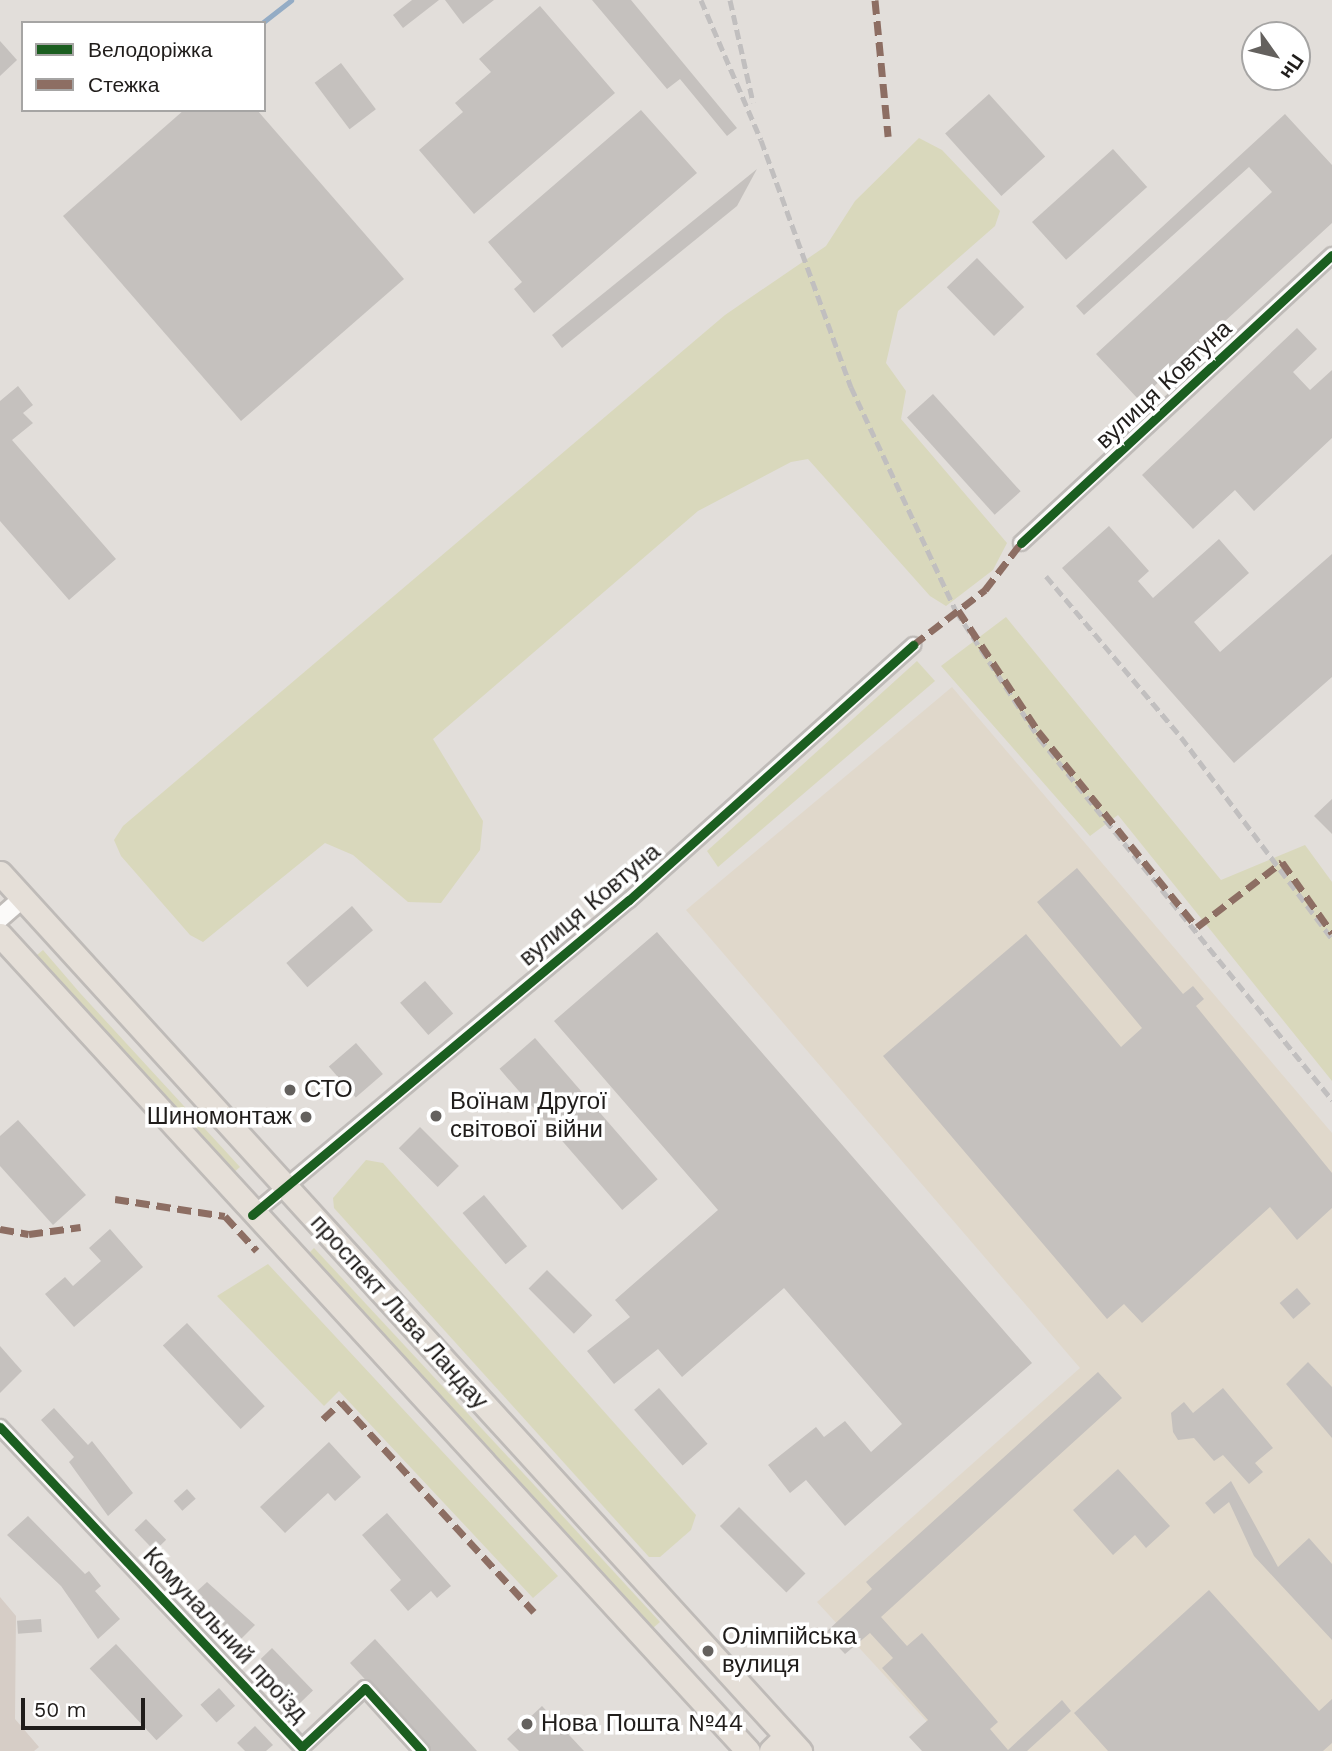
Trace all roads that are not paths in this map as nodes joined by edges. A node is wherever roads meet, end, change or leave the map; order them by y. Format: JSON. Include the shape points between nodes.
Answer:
{"nodes":[{"id":1,"x":1332,"y":255,"type":"edge"},
{"id":2,"x":1021,"y":543,"type":"dead end"},
{"id":3,"x":913,"y":645,"type":"dead end"},
{"id":4,"x":0,"y":873,"type":"edge"},
{"id":5,"x":23,"y":898,"type":"junction"},
{"id":6,"x":0,"y":918,"type":"edge"},
{"id":7,"x":0,"y":935,"type":"edge"},
{"id":8,"x":283,"y":1186,"type":"junction"},
{"id":9,"x":252,"y":1215,"type":"junction"},
{"id":10,"x":0,"y":1427,"type":"edge"},
{"id":11,"x":786,"y":1746,"type":"edge"},
{"id":12,"x":422,"y":1751,"type":"edge"},
{"id":13,"x":748,"y":1751,"type":"edge"}],
"edges":[{"from":1,"to":2,"type":"street","name":"вулиця Ковтуна"},
{"from":3,"to":8,"type":"street","name":"вулиця Ковтуна","via":[[629,900]]},
{"from":4,"to":5,"type":"main road","name":"проспект Льва Ландау"},
{"from":5,"to":6,"type":"street"},
{"from":5,"to":8,"type":"main road","name":"проспект Льва Ландау"},
{"from":7,"to":9,"type":"main road","name":"проспект Льва Ландау"},
{"from":8,"to":9,"type":"street","name":"вулиця Ковтуна"},
{"from":8,"to":11,"type":"main road","name":"проспект Льва Ландау"},
{"from":9,"to":13,"type":"main road","name":"проспект Льва Ландау"},
{"from":10,"to":12,"type":"street","name":"Комунальний проїзд","via":[[302,1747],[365,1688]]}]}
